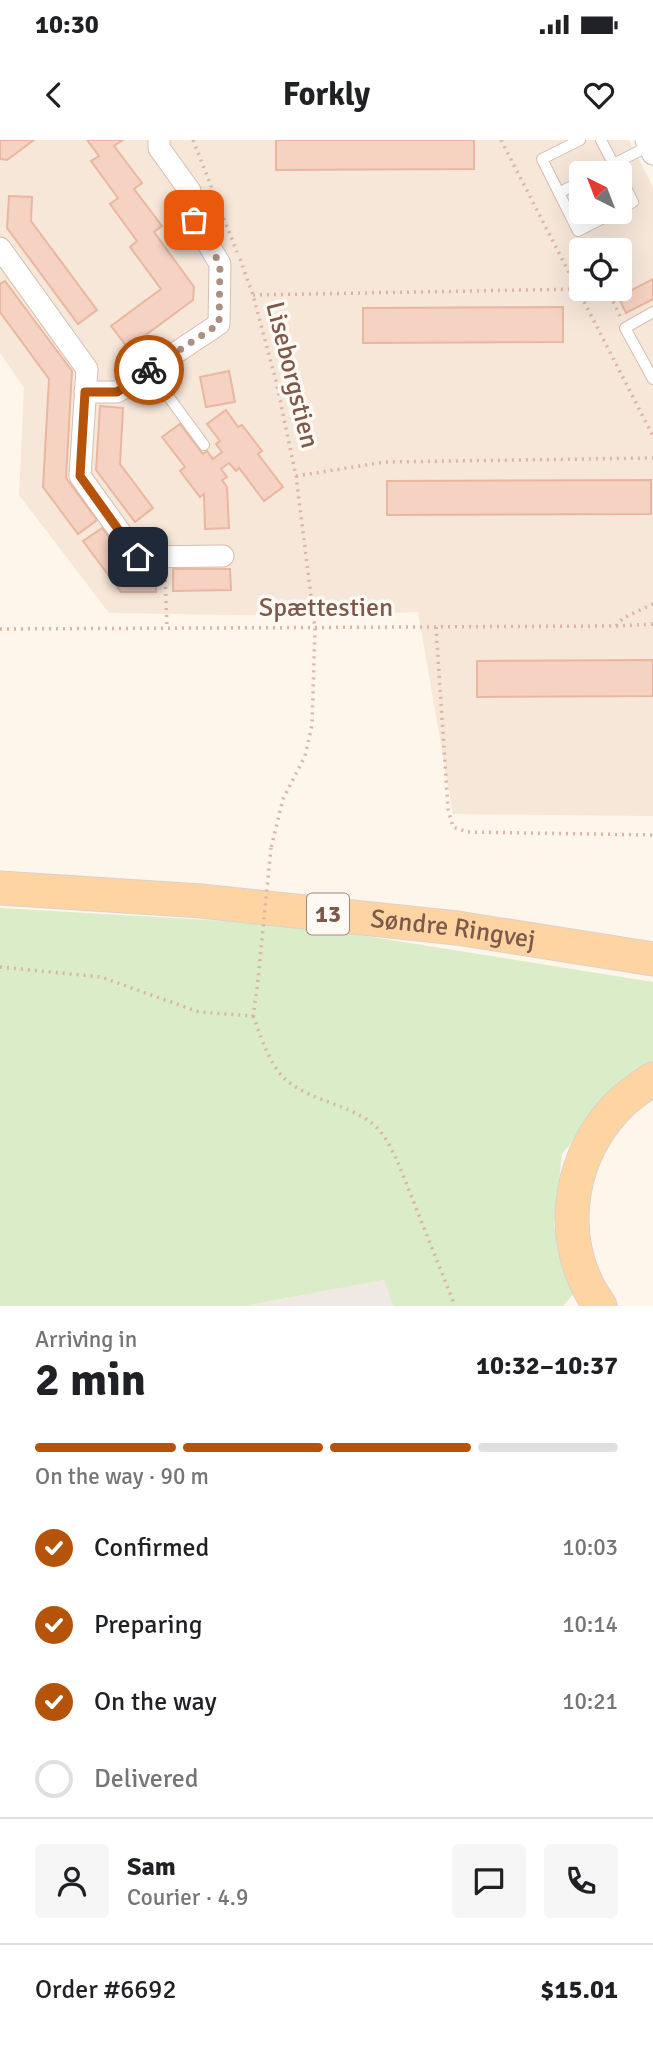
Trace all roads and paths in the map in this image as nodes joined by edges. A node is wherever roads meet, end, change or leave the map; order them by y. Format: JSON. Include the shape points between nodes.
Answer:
{"nodes":[{"id":1,"x":159,"y":140,"type":"edge"},
{"id":2,"x":193,"y":140,"type":"edge"},
{"id":3,"x":501,"y":140,"type":"edge"},
{"id":4,"x":580,"y":140,"type":"edge"},
{"id":5,"x":601,"y":140,"type":"edge"},
{"id":6,"x":649,"y":147,"type":"edge"},
{"id":7,"x":612,"y":161,"type":"edge"},
{"id":8,"x":630,"y":161,"type":"edge"},
{"id":9,"x":569,"y":188,"type":"edge"},
{"id":10,"x":559,"y":193,"type":"junction"},
{"id":11,"x":569,"y":213,"type":"edge"},
{"id":12,"x":574,"y":224,"type":"edge"},
{"id":13,"x":592,"y":224,"type":"edge"},
{"id":14,"x":0,"y":248,"type":"edge"},
{"id":15,"x":569,"y":269,"type":"edge"},
{"id":16,"x":569,"y":290,"type":"edge"},
{"id":17,"x":253,"y":295,"type":"junction"},
{"id":18,"x":586,"y":301,"type":"edge"},
{"id":19,"x":613,"y":301,"type":"edge"},
{"id":20,"x":653,"y":312,"type":"edge"},
{"id":21,"x":625,"y":328,"type":"junction"},
{"id":22,"x":650,"y":367,"type":"edge"},
{"id":23,"x":149,"y":370,"type":"junction"},
{"id":24,"x":653,"y":379,"type":"edge"},
{"id":25,"x":85,"y":392,"type":"junction"},
{"id":26,"x":653,"y":436,"type":"edge"},
{"id":27,"x":205,"y":445,"type":"dead end"},
{"id":28,"x":653,"y":458,"type":"edge"},
{"id":29,"x":296,"y":477,"type":"junction"},
{"id":30,"x":223,"y":556,"type":"dead end"},
{"id":31,"x":165,"y":557,"type":"junction"},
{"id":32,"x":653,"y":604,"type":"edge"},
{"id":33,"x":653,"y":624,"type":"edge"},
{"id":34,"x":616,"y":626,"type":"junction"},
{"id":35,"x":436,"y":627,"type":"junction"},
{"id":36,"x":315,"y":628,"type":"junction"},
{"id":37,"x":0,"y":629,"type":"edge"},
{"id":38,"x":167,"y":629,"type":"junction"},
{"id":39,"x":653,"y":835,"type":"edge"},
{"id":40,"x":0,"y":888,"type":"edge"},
{"id":41,"x":653,"y":959,"type":"edge"},
{"id":42,"x":0,"y":967,"type":"edge"},
{"id":43,"x":253,"y":1016,"type":"junction"},
{"id":44,"x":653,"y":1079,"type":"edge"},
{"id":45,"x":456,"y":1306,"type":"edge"},
{"id":46,"x":600,"y":1306,"type":"edge"}],
"edges":[{"from":1,"to":23,"type":"street","via":[[159,148],[190,191],[194,220],[220,264],[219,324]]},
{"from":2,"to":17,"type":"path","name":"Liseborgstien"},
{"from":3,"to":15,"type":"path"},
{"from":4,"to":10,"type":"lane","via":[[542,159]]},
{"from":5,"to":7,"type":"lane"},
{"from":6,"to":8,"type":"lane"},
{"from":9,"to":10,"type":"lane"},
{"from":10,"to":11,"type":"lane"},
{"from":12,"to":13,"type":"lane","via":[[578,231]]},
{"from":14,"to":25,"type":"street","via":[[87,369]]},
{"from":16,"to":17,"type":"path"},
{"from":17,"to":29,"type":"path","name":"Liseborgstien"},
{"from":18,"to":26,"type":"path"},
{"from":19,"to":21,"type":"path"},
{"from":20,"to":21,"type":"lane"},
{"from":21,"to":22,"type":"lane"},
{"from":22,"to":24,"type":"lane"},
{"from":23,"to":25,"type":"street","via":[[117,392]]},
{"from":23,"to":27,"type":"lane"},
{"from":25,"to":31,"type":"street","via":[[80,476],[138,557]]},
{"from":28,"to":29,"type":"path","via":[[385,462]]},
{"from":29,"to":36,"type":"path","name":"Liseborgstien"},
{"from":30,"to":31,"type":"street"},
{"from":31,"to":38,"type":"path"},
{"from":32,"to":34,"type":"path"},
{"from":33,"to":34,"type":"path","name":"Spættestien"},
{"from":34,"to":35,"type":"path","name":"Spættestien"},
{"from":35,"to":36,"type":"path","name":"Spættestien"},
{"from":35,"to":39,"type":"path","via":[[448,810],[453,827],[467,832]]},
{"from":36,"to":38,"type":"path","name":"Spættestien"},
{"from":36,"to":43,"type":"path","name":"Liseborgstien","bridge":true,"via":[[312,726],[305,756],[283,799],[271,848]]},
{"from":37,"to":38,"type":"path","name":"Spættestien"},
{"from":40,"to":41,"type":"main road","name":"Søndre Ringvej","number":"13","via":[[201,901],[457,928]]},
{"from":42,"to":43,"type":"path","via":[[101,977],[199,1012]]},
{"from":43,"to":45,"type":"path","via":[[269,1057],[283,1076],[305,1093],[356,1112],[375,1125],[388,1143]]},
{"from":44,"to":46,"type":"main road","via":[[634,1091],[601,1125],[574,1188],[571,1211],[576,1257]]}]}
